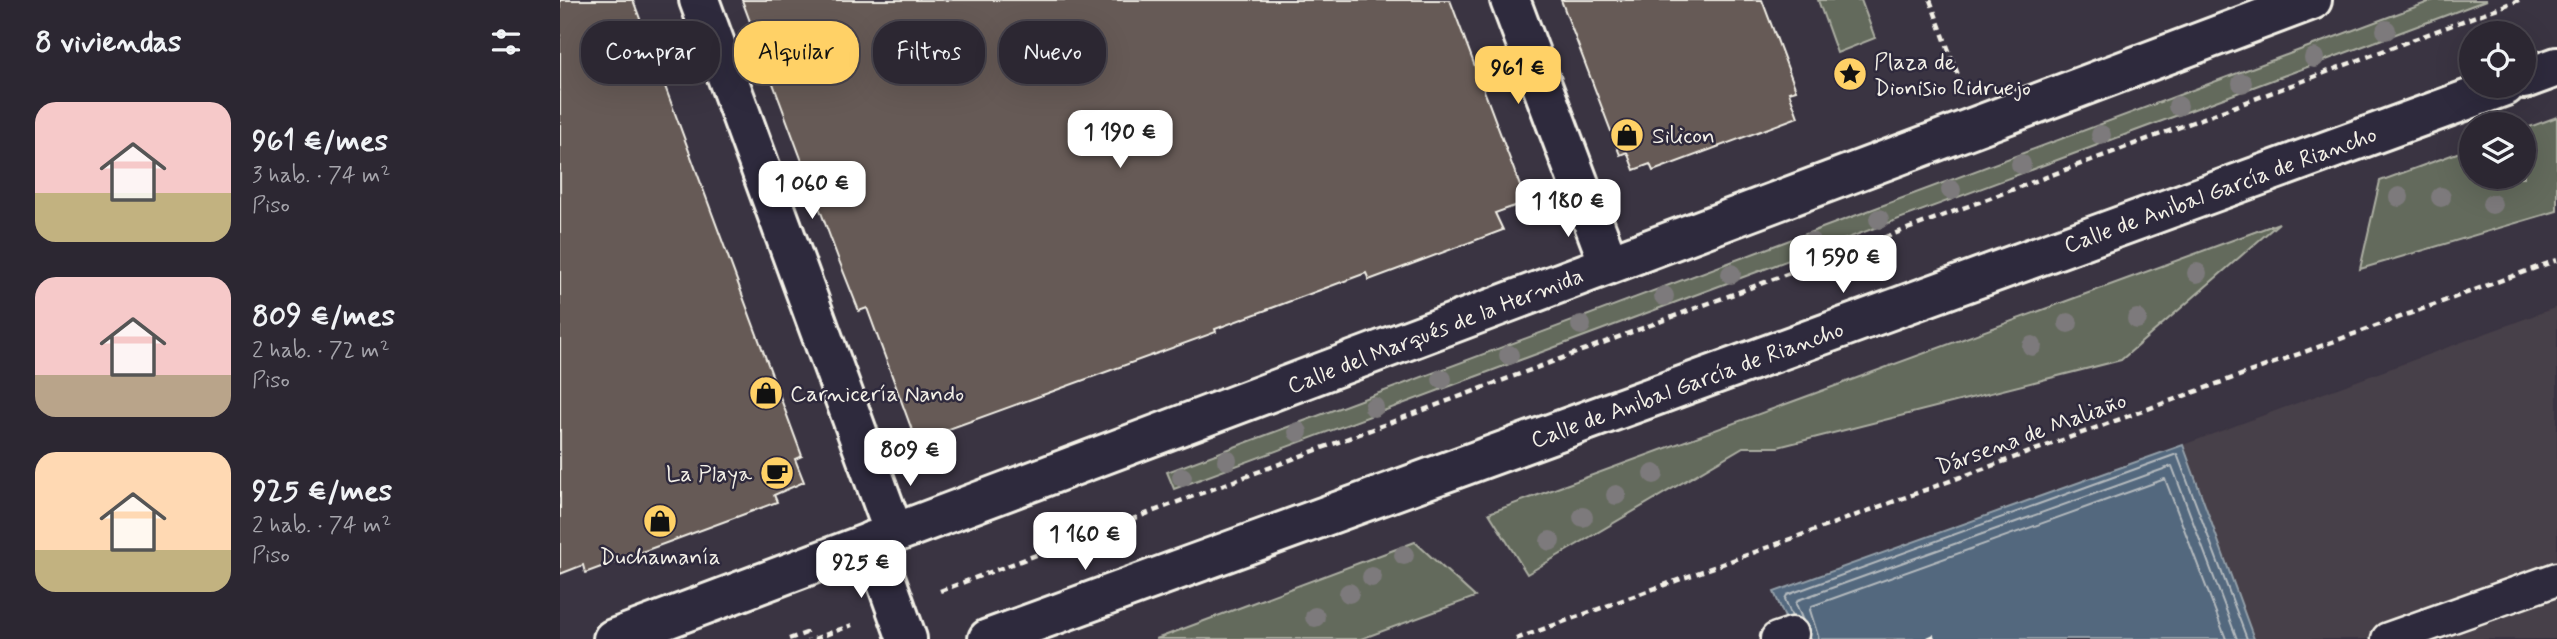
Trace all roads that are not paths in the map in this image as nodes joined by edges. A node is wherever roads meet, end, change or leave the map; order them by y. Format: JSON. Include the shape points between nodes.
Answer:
{"nodes":[{"id":1,"x":699,"y":0,"type":"edge"},
{"id":2,"x":1510,"y":0,"type":"edge"},
{"id":3,"x":2312,"y":0,"type":"edge"},
{"id":4,"x":2557,"y":67,"type":"edge"},
{"id":5,"x":2536,"y":75,"type":"edge"},
{"id":6,"x":2472,"y":98,"type":"edge"},
{"id":7,"x":1609,"y":264,"type":"junction"},
{"id":8,"x":883,"y":537,"type":"junction"},
{"id":9,"x":2557,"y":579,"type":"edge"},
{"id":10,"x":613,"y":639,"type":"edge"},
{"id":11,"x":907,"y":639,"type":"edge"},
{"id":12,"x":988,"y":639,"type":"edge"},
{"id":13,"x":2388,"y":639,"type":"edge"}],
"edges":[{"from":1,"to":8,"type":"street"},
{"from":2,"to":7,"type":"street"},
{"from":3,"to":7,"type":"street","name":"Calle del Marqués de la Hermida"},
{"from":4,"to":5,"type":"street"},
{"from":6,"to":12,"type":"street","name":"Calle de Anibal García de Riancho"},
{"from":7,"to":8,"type":"street","name":"Calle del Marqués de la Hermida"},
{"from":8,"to":10,"type":"street","name":"Calle del Marqués de la Hermida"},
{"from":8,"to":11,"type":"street"},
{"from":9,"to":13,"type":"lane"}]}
